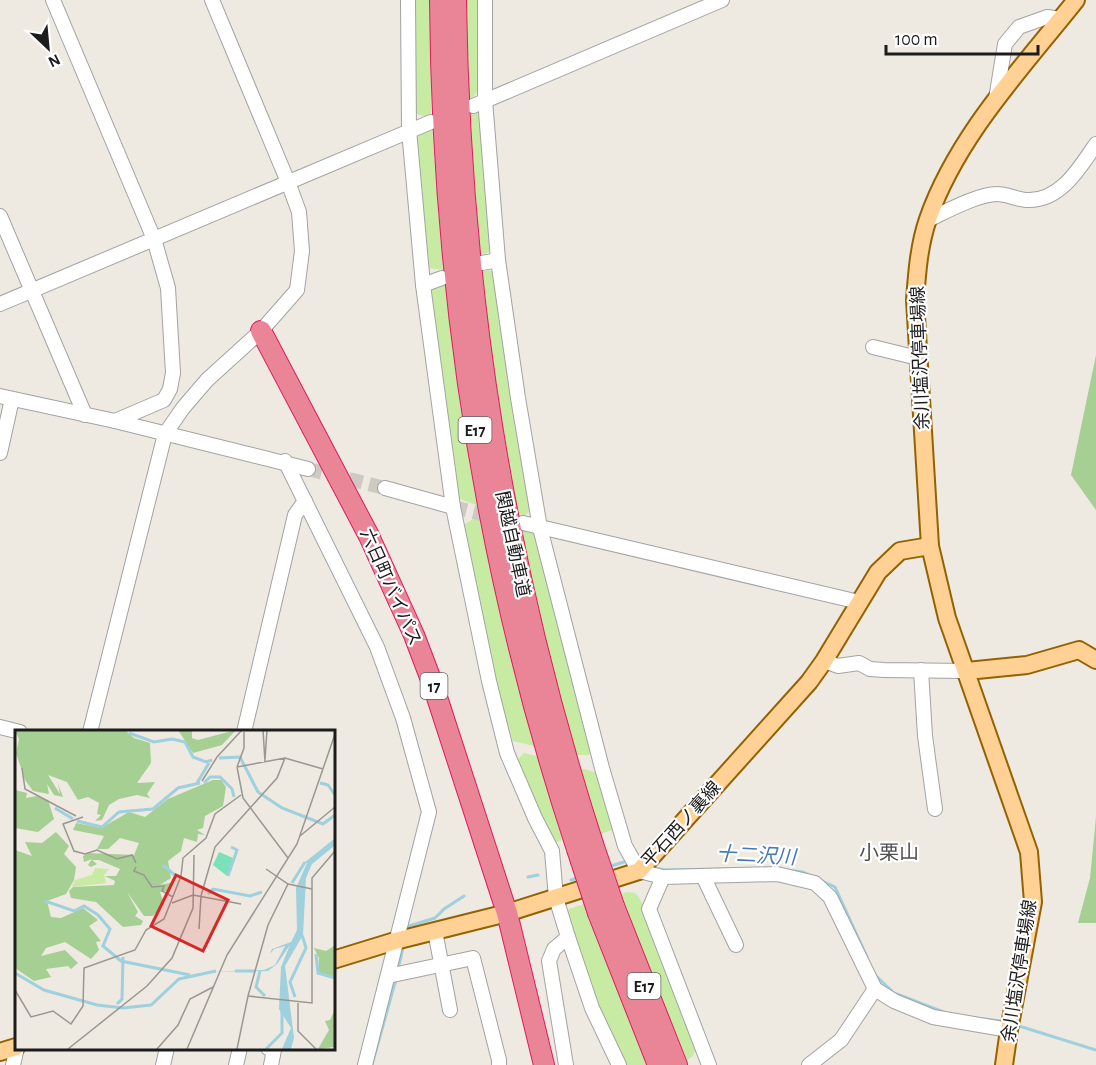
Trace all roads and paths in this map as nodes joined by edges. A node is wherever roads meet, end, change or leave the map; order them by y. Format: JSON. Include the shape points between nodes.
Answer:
{"nodes":[{"id":1,"x":53,"y":0,"type":"edge"},
{"id":2,"x":212,"y":0,"type":"edge"},
{"id":3,"x":408,"y":0,"type":"edge"},
{"id":4,"x":440,"y":0,"type":"edge"},
{"id":5,"x":456,"y":0,"type":"edge"},
{"id":6,"x":485,"y":0,"type":"edge"},
{"id":7,"x":722,"y":0,"type":"edge"},
{"id":8,"x":1076,"y":0,"type":"edge"},
{"id":9,"x":1061,"y":19,"type":"junction"},
{"id":10,"x":996,"y":102,"type":"junction"},
{"id":11,"x":479,"y":103,"type":"junction"},
{"id":12,"x":431,"y":122,"type":"dead end"},
{"id":13,"x":409,"y":130,"type":"junction"},
{"id":14,"x":1096,"y":144,"type":"edge"},
{"id":15,"x":288,"y":182,"type":"junction"},
{"id":16,"x":0,"y":216,"type":"edge"},
{"id":17,"x":928,"y":220,"type":"junction"},
{"id":18,"x":154,"y":239,"type":"junction"},
{"id":19,"x":498,"y":260,"type":"junction"},
{"id":20,"x":482,"y":263,"type":"dead end"},
{"id":21,"x":442,"y":278,"type":"dead end"},
{"id":22,"x":423,"y":285,"type":"junction"},
{"id":23,"x":31,"y":291,"type":"junction"},
{"id":24,"x":0,"y":304,"type":"edge"},
{"id":25,"x":261,"y":331,"type":"junction"},
{"id":26,"x":873,"y":347,"type":"dead end"},
{"id":27,"x":918,"y":358,"type":"junction"},
{"id":28,"x":6,"y":398,"type":"edge"},
{"id":29,"x":86,"y":415,"type":"junction"},
{"id":30,"x":115,"y":421,"type":"junction"},
{"id":31,"x":165,"y":434,"type":"junction"},
{"id":32,"x":0,"y":453,"type":"edge"},
{"id":33,"x":285,"y":461,"type":"junction"},
{"id":34,"x":308,"y":469,"type":"tunnel mouth"},
{"id":35,"x":385,"y":488,"type":"tunnel mouth"},
{"id":36,"x":305,"y":501,"type":"junction"},
{"id":37,"x":453,"y":507,"type":"junction"},
{"id":38,"x":523,"y":524,"type":"dead end"},
{"id":39,"x":540,"y":528,"type":"junction"},
{"id":40,"x":930,"y":546,"type":"junction"},
{"id":41,"x":859,"y":602,"type":"junction"},
{"id":42,"x":1096,"y":660,"type":"edge"},
{"id":43,"x":824,"y":662,"type":"junction"},
{"id":44,"x":921,"y":670,"type":"junction"},
{"id":45,"x":967,"y":671,"type":"junction"},
{"id":46,"x":0,"y":727,"type":"edge"},
{"id":47,"x":91,"y":730,"type":"edge"},
{"id":48,"x":244,"y":730,"type":"edge"},
{"id":49,"x":15,"y":731,"type":"edge"},
{"id":50,"x":935,"y":809,"type":"dead end"},
{"id":51,"x":585,"y":846,"type":"junction"},
{"id":52,"x":639,"y":872,"type":"junction"},
{"id":53,"x":703,"y":876,"type":"junction"},
{"id":54,"x":663,"y":877,"type":"junction"},
{"id":55,"x":556,"y":898,"type":"junction"},
{"id":56,"x":606,"y":910,"type":"junction"},
{"id":57,"x":507,"y":913,"type":"junction"},
{"id":58,"x":435,"y":931,"type":"junction"},
{"id":59,"x":568,"y":937,"type":"junction"},
{"id":60,"x":395,"y":941,"type":"junction"},
{"id":61,"x":736,"y":945,"type":"dead end"},
{"id":62,"x":334,"y":960,"type":"edge"},
{"id":63,"x":442,"y":964,"type":"junction"},
{"id":64,"x":388,"y":976,"type":"junction"},
{"id":65,"x":875,"y":989,"type":"junction"},
{"id":66,"x":450,"y":1011,"type":"dead end"},
{"id":67,"x":1008,"y":1030,"type":"junction"},
{"id":68,"x":15,"y":1048,"type":"edge"},
{"id":69,"x":17,"y":1050,"type":"edge"},
{"id":70,"x":167,"y":1050,"type":"edge"},
{"id":71,"x":240,"y":1050,"type":"edge"},
{"id":72,"x":274,"y":1050,"type":"edge"},
{"id":73,"x":0,"y":1052,"type":"edge"},
{"id":74,"x":13,"y":1065,"type":"edge"},
{"id":75,"x":163,"y":1065,"type":"edge"},
{"id":76,"x":236,"y":1065,"type":"edge"},
{"id":77,"x":271,"y":1065,"type":"edge"},
{"id":78,"x":365,"y":1065,"type":"edge"},
{"id":79,"x":499,"y":1065,"type":"edge"},
{"id":80,"x":544,"y":1065,"type":"edge"},
{"id":81,"x":566,"y":1065,"type":"edge"},
{"id":82,"x":619,"y":1065,"type":"edge"},
{"id":83,"x":658,"y":1065,"type":"edge"},
{"id":84,"x":677,"y":1065,"type":"edge"},
{"id":85,"x":709,"y":1065,"type":"edge"},
{"id":86,"x":809,"y":1065,"type":"edge"},
{"id":87,"x":1004,"y":1065,"type":"edge"}],
"edges":[{"from":1,"to":18,"type":"street"},
{"from":2,"to":15,"type":"street"},
{"from":3,"to":13,"type":"street"},
{"from":4,"to":51,"type":"highway","name":"関越自動車道","number":"E17","via":[[451,243],[474,424],[516,638],[555,783]]},
{"from":5,"to":51,"type":"highway","name":"関越自動車道","number":"E17","via":[[467,239],[476,323],[500,477],[533,635]]},
{"from":6,"to":11,"type":"street"},
{"from":7,"to":11,"type":"street"},
{"from":8,"to":9,"type":"main road","name":"余川塩沢停車場線"},
{"from":9,"to":10,"type":"main road","name":"余川塩沢停車場線"},
{"from":9,"to":10,"type":"street","via":[[1047,17],[1019,27],[1005,44]]},
{"from":10,"to":17,"type":"main road","name":"余川塩沢停車場線","via":[[950,169]]},
{"from":11,"to":19,"type":"street"},
{"from":12,"to":13,"type":"street"},
{"from":13,"to":15,"type":"street"},
{"from":13,"to":22,"type":"street"},
{"from":14,"to":17,"type":"street","via":[[1073,178],[1046,198],[1028,200],[996,194]]},
{"from":15,"to":18,"type":"street"},
{"from":15,"to":25,"type":"street","via":[[299,212],[302,251],[297,290]]},
{"from":16,"to":23,"type":"street"},
{"from":17,"to":27,"type":"main road","name":"余川塩沢停車場線","via":[[915,300]]},
{"from":18,"to":23,"type":"street"},
{"from":18,"to":30,"type":"street","via":[[168,288],[173,373],[170,389],[164,400]]},
{"from":19,"to":20,"type":"street"},
{"from":19,"to":39,"type":"street"},
{"from":21,"to":22,"type":"street"},
{"from":22,"to":37,"type":"street"},
{"from":23,"to":24,"type":"street"},
{"from":23,"to":29,"type":"street"},
{"from":25,"to":31,"type":"street","via":[[207,380]]},
{"from":25,"to":57,"type":"highway","name":"六日町バイパス","number":"17","via":[[369,536],[414,636]]},
{"from":26,"to":27,"type":"street"},
{"from":27,"to":40,"type":"main road","name":"余川塩沢停車場線"},
{"from":28,"to":29,"type":"street"},
{"from":28,"to":32,"type":"street"},
{"from":29,"to":30,"type":"street"},
{"from":30,"to":31,"type":"street"},
{"from":31,"to":33,"type":"street"},
{"from":31,"to":47,"type":"street"},
{"from":33,"to":34,"type":"street"},
{"from":33,"to":36,"type":"street"},
{"from":35,"to":37,"type":"street"},
{"from":36,"to":48,"type":"street","via":[[295,515]]},
{"from":36,"to":60,"type":"street","via":[[377,646],[403,718],[429,812]]},
{"from":37,"to":55,"type":"street","via":[[507,753],[552,850]]},
{"from":38,"to":39,"type":"street"},
{"from":39,"to":41,"type":"street"},
{"from":39,"to":52,"type":"street","via":[[602,768],[625,846]]},
{"from":40,"to":41,"type":"main road","name":"平石西ノ裏線","via":[[900,551],[878,572]]},
{"from":40,"to":45,"type":"main road","name":"余川塩沢停車場線","via":[[947,618]]},
{"from":41,"to":43,"type":"main road","name":"平石西ノ裏線"},
{"from":42,"to":45,"type":"main road","via":[[1079,650],[1027,665]]},
{"from":43,"to":44,"type":"street","via":[[838,666],[859,663],[870,669]]},
{"from":43,"to":52,"type":"main road","name":"平石西ノ裏線"},
{"from":44,"to":45,"type":"street"},
{"from":44,"to":50,"type":"street"},
{"from":45,"to":67,"type":"main road","name":"余川塩沢停車場線","via":[[1029,852],[1033,902]]},
{"from":46,"to":49,"type":"street"},
{"from":51,"to":56,"type":"highway","name":"関越自動車道","number":"E17","bridge":true},
{"from":52,"to":54,"type":"street"},
{"from":52,"to":55,"type":"main road","name":"平石西ノ裏線"},
{"from":53,"to":54,"type":"street"},
{"from":53,"to":61,"type":"street"},
{"from":53,"to":65,"type":"street","via":[[777,874],[815,884],[830,897]]},
{"from":54,"to":85,"type":"street","via":[[649,909]]},
{"from":55,"to":57,"type":"main road","name":"平石西ノ裏線"},
{"from":55,"to":59,"type":"street"},
{"from":56,"to":83,"type":"highway","name":"関越自動車道","number":"E17"},
{"from":56,"to":84,"type":"highway","name":"関越自動車道","number":"E17"},
{"from":57,"to":58,"type":"main road","name":"平石西ノ裏線"},
{"from":57,"to":80,"type":"highway","name":"六日町バイパス","number":"17"},
{"from":58,"to":60,"type":"main road","name":"平石西ノ裏線"},
{"from":58,"to":63,"type":"street"},
{"from":59,"to":81,"type":"street","via":[[554,949],[549,961]]},
{"from":59,"to":82,"type":"street","via":[[592,1008]]},
{"from":60,"to":62,"type":"main road","name":"平石西ノ裏線"},
{"from":60,"to":64,"type":"street"},
{"from":63,"to":64,"type":"street"},
{"from":63,"to":66,"type":"street"},
{"from":63,"to":79,"type":"street","via":[[473,958]]},
{"from":64,"to":78,"type":"street"},
{"from":65,"to":67,"type":"street","via":[[933,1017]]},
{"from":65,"to":86,"type":"street","via":[[841,1040]]},
{"from":67,"to":87,"type":"main road","name":"余川塩沢停車場線"},
{"from":68,"to":73,"type":"main road"},
{"from":69,"to":74,"type":"street"},
{"from":70,"to":75,"type":"street"},
{"from":71,"to":76,"type":"street"},
{"from":72,"to":77,"type":"street"}]}
